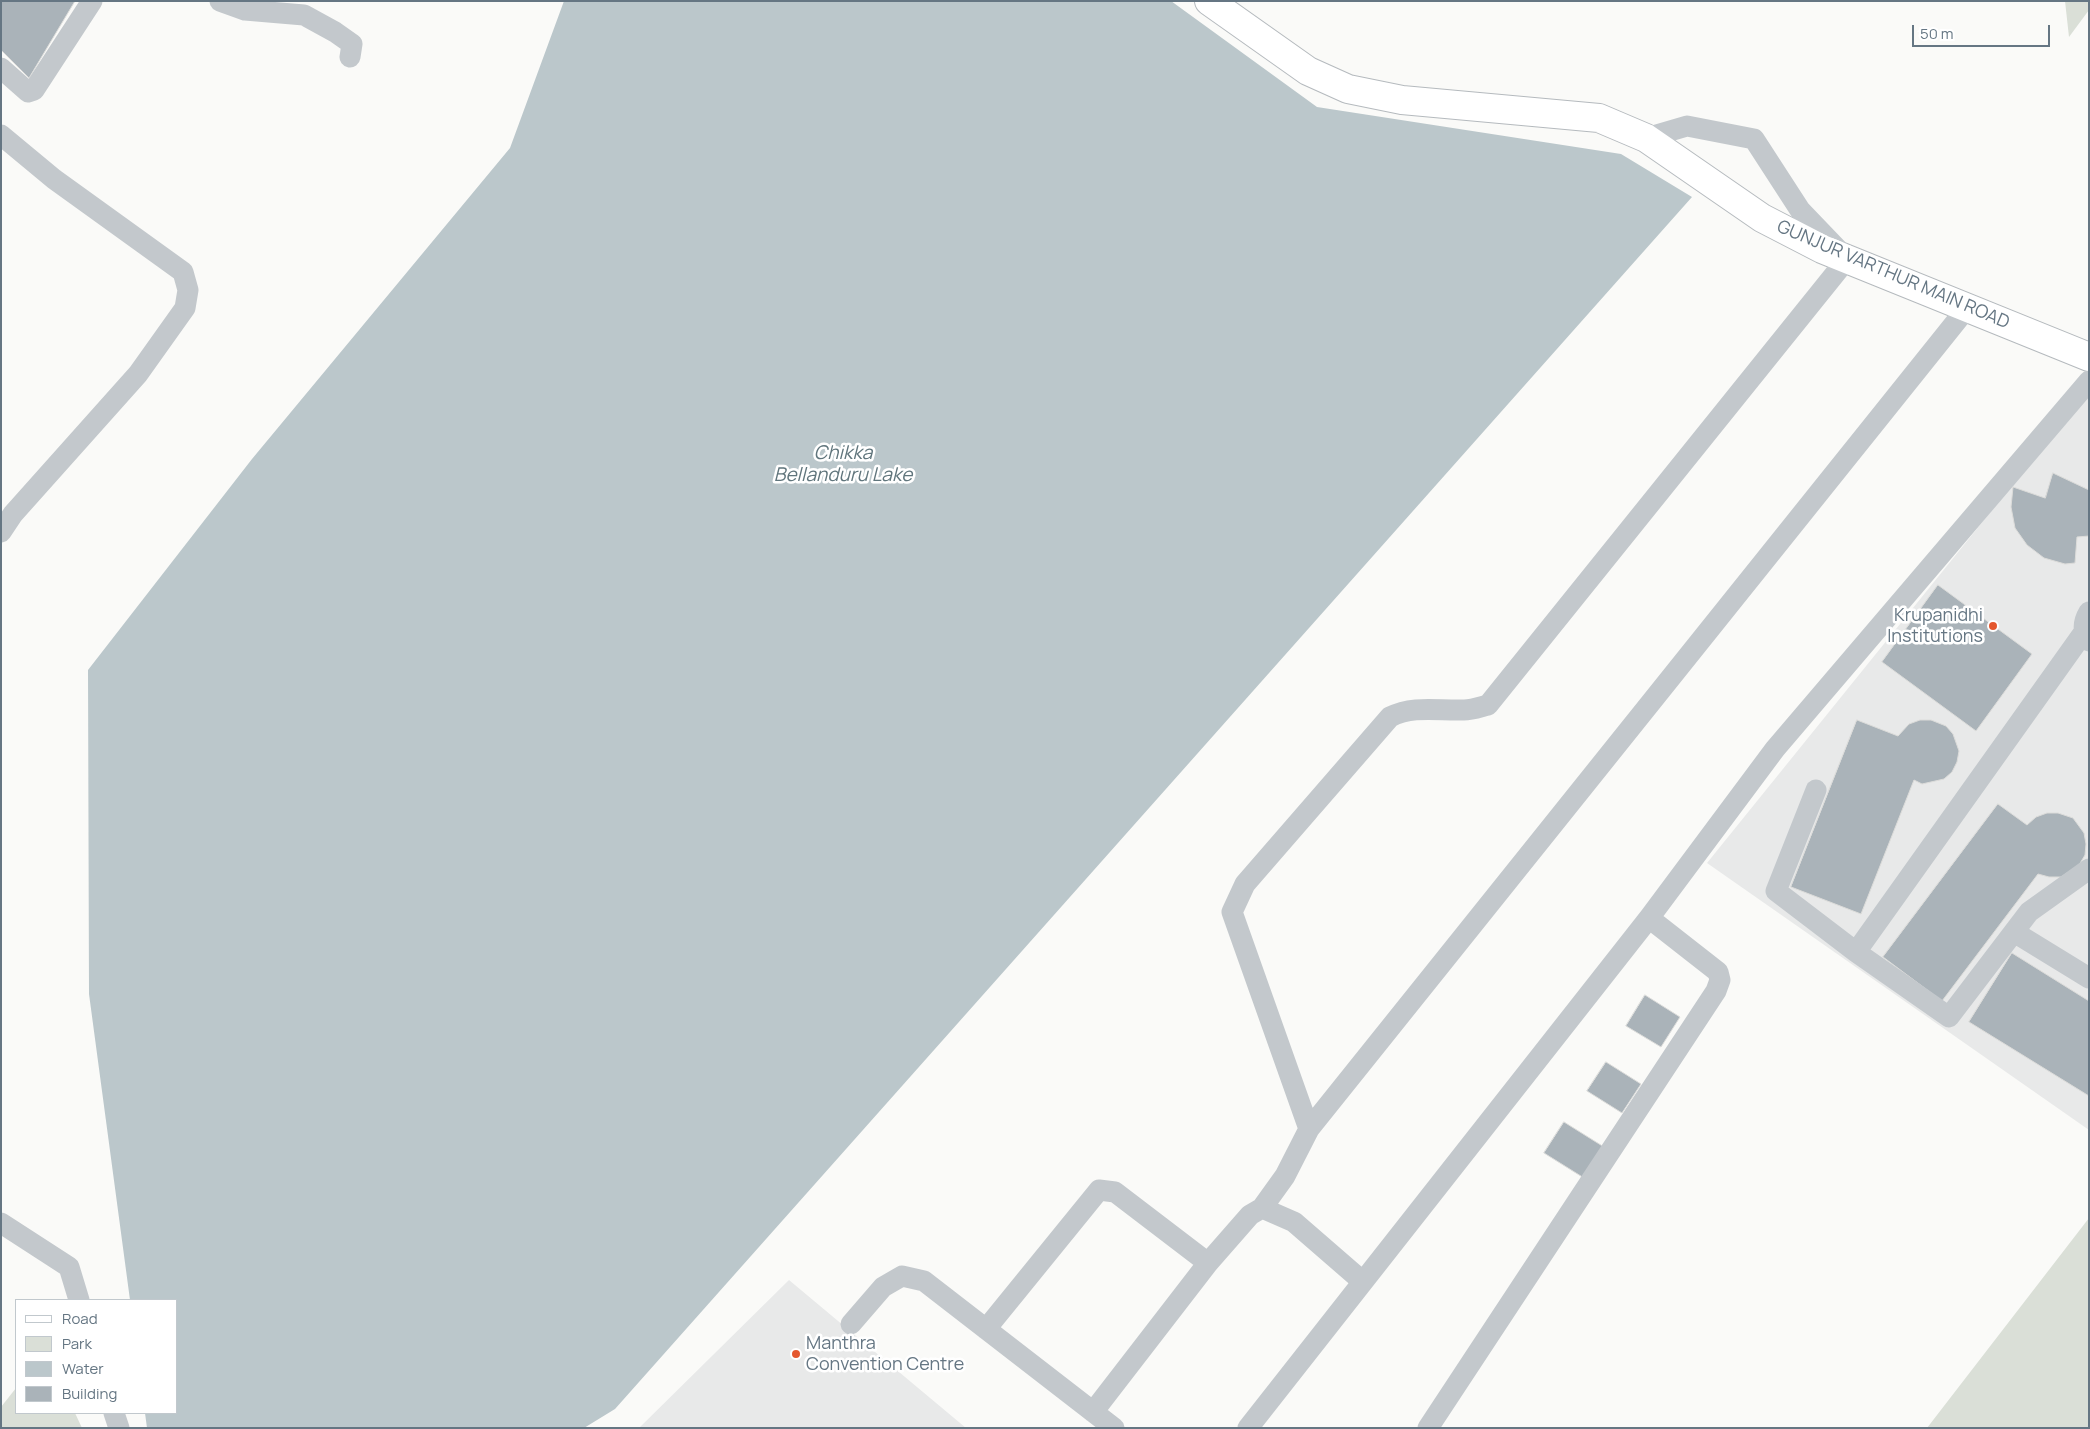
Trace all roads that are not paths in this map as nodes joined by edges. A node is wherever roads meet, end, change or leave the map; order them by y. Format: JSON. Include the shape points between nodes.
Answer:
{"nodes":[{"id":1,"x":92,"y":1,"type":"edge"},
{"id":2,"x":220,"y":1,"type":"edge"},
{"id":3,"x":1209,"y":1,"type":"edge"},
{"id":4,"x":350,"y":57,"type":"dead end"},
{"id":5,"x":1,"y":68,"type":"edge"},
{"id":6,"x":1,"y":135,"type":"edge"},
{"id":7,"x":1646,"y":138,"type":"junction"},
{"id":8,"x":1847,"y":259,"type":"junction"},
{"id":9,"x":1967,"y":308,"type":"junction"},
{"id":10,"x":2089,"y":357,"type":"edge"},
{"id":11,"x":2089,"y":381,"type":"edge"},
{"id":12,"x":1,"y":532,"type":"edge"},
{"id":13,"x":2087,"y":628,"type":"edge"},
{"id":14,"x":1816,"y":790,"type":"dead end"},
{"id":15,"x":2089,"y":869,"type":"edge"},
{"id":16,"x":1649,"y":918,"type":"junction"},
{"id":17,"x":2014,"y":932,"type":"junction"},
{"id":18,"x":1856,"y":952,"type":"junction"},
{"id":19,"x":2089,"y":978,"type":"edge"},
{"id":20,"x":1309,"y":1129,"type":"junction"},
{"id":21,"x":1262,"y":1208,"type":"junction"},
{"id":22,"x":1,"y":1223,"type":"edge"},
{"id":23,"x":1208,"y":1263,"type":"junction"},
{"id":24,"x":1362,"y":1281,"type":"junction"},
{"id":25,"x":79,"y":1299,"type":"edge"},
{"id":26,"x":851,"y":1324,"type":"dead end"},
{"id":27,"x":986,"y":1329,"type":"junction"},
{"id":28,"x":1093,"y":1412,"type":"junction"},
{"id":29,"x":114,"y":1414,"type":"edge"},
{"id":30,"x":119,"y":1428,"type":"edge"},
{"id":31,"x":1114,"y":1428,"type":"edge"},
{"id":32,"x":1248,"y":1428,"type":"edge"},
{"id":33,"x":1428,"y":1428,"type":"edge"}],
"edges":[{"from":1,"to":5,"type":"street","via":[[34,90],[21,89]]},
{"from":2,"to":4,"type":"street","via":[[244,10],[304,15],[352,44]]},
{"from":3,"to":7,"type":"main road","name":"GUNJUR VARTHUR MAIN ROAD","via":[[1308,71],[1348,89],[1402,100],[1599,118]]},
{"from":6,"to":12,"type":"street","via":[[183,272],[188,290],[185,308],[138,374],[13,514]]},
{"from":7,"to":8,"type":"main road","name":"GUNJUR VARTHUR MAIN ROAD","via":[[1762,218]]},
{"from":7,"to":8,"type":"street","via":[[1687,126],[1754,139],[1800,210]]},
{"from":8,"to":9,"type":"main road","name":"GUNJUR VARTHUR MAIN ROAD"},
{"from":8,"to":20,"type":"street","via":[[1488,705],[1466,710],[1423,708],[1390,717],[1245,884],[1232,912]]},
{"from":9,"to":10,"type":"main road","name":"GUNJUR VARTHUR MAIN ROAD"},
{"from":9,"to":20,"type":"street"},
{"from":11,"to":16,"type":"street","via":[[1775,748]]},
{"from":13,"to":18,"type":"street"},
{"from":14,"to":18,"type":"street","via":[[1776,892]]},
{"from":15,"to":17,"type":"street","via":[[2030,912]]},
{"from":16,"to":24,"type":"street"},
{"from":16,"to":33,"type":"street","via":[[1718,972],[1720,980],[1716,991]]},
{"from":17,"to":18,"type":"street","via":[[1949,1017]]},
{"from":17,"to":19,"type":"street"},
{"from":20,"to":21,"type":"street","via":[[1285,1176]]},
{"from":21,"to":23,"type":"street","via":[[1250,1215]]},
{"from":21,"to":24,"type":"street","via":[[1294,1222]]},
{"from":22,"to":25,"type":"street","via":[[69,1267]]},
{"from":23,"to":27,"type":"street","via":[[1115,1192],[1099,1190]]},
{"from":23,"to":28,"type":"street"},
{"from":24,"to":32,"type":"street"},
{"from":26,"to":27,"type":"street","via":[[883,1287],[902,1276],[924,1281]]},
{"from":27,"to":28,"type":"street"},
{"from":28,"to":31,"type":"street"},
{"from":29,"to":30,"type":"street"}]}
